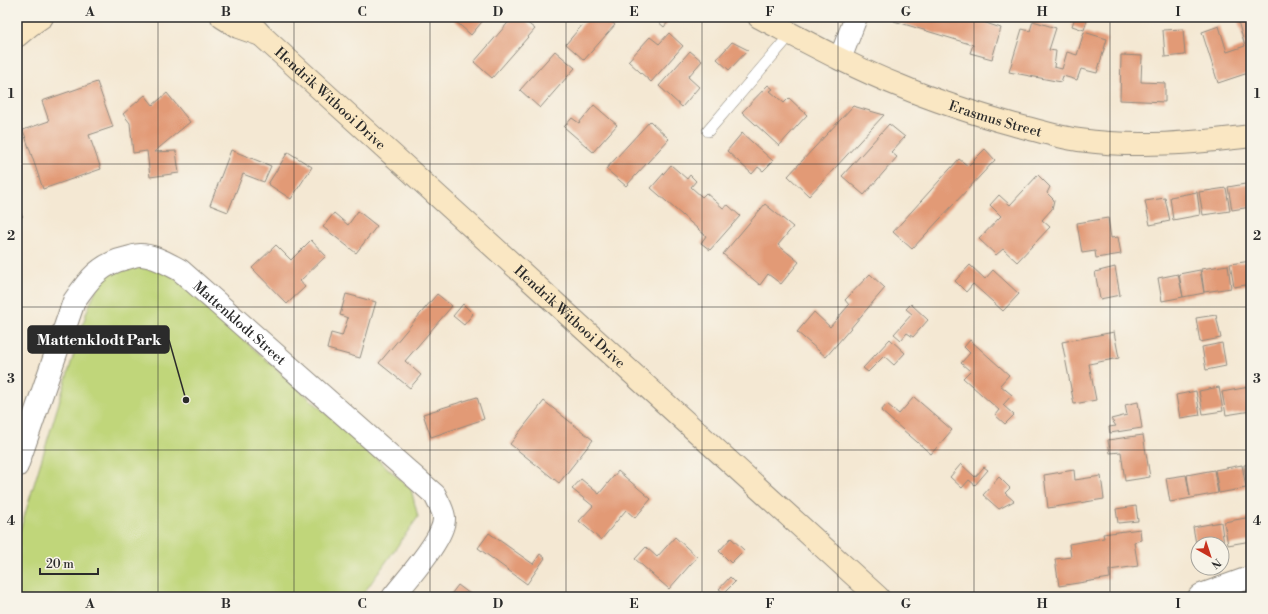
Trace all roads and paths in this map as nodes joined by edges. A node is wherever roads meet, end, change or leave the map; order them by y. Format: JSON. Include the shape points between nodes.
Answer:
{"nodes":[{"id":1,"x":42,"y":17,"type":"edge"},
{"id":2,"x":222,"y":17,"type":"edge"},
{"id":3,"x":245,"y":17,"type":"edge"},
{"id":4,"x":759,"y":17,"type":"edge"},
{"id":5,"x":856,"y":17,"type":"edge"},
{"id":6,"x":791,"y":34,"type":"junction"},
{"id":7,"x":261,"y":35,"type":"junction"},
{"id":8,"x":17,"y":36,"type":"edge"},
{"id":9,"x":840,"y":58,"type":"junction"},
{"id":10,"x":708,"y":131,"type":"dead end"},
{"id":11,"x":1251,"y":136,"type":"edge"},
{"id":12,"x":17,"y":466,"type":"edge"},
{"id":13,"x":1251,"y":577,"type":"edge"},
{"id":14,"x":393,"y":597,"type":"edge"},
{"id":15,"x":878,"y":597,"type":"edge"},
{"id":16,"x":1199,"y":597,"type":"edge"}],
"edges":[{"from":1,"to":8,"type":"main road"},
{"from":2,"to":7,"type":"main road","name":"Hendrik Witbooi Drive","via":[[238,27]]},
{"from":3,"to":7,"type":"main road","name":"Hendrik Witbooi Drive"},
{"from":4,"to":6,"type":"main road","name":"Erasmus Street"},
{"from":5,"to":9,"type":"street"},
{"from":6,"to":9,"type":"main road","name":"Erasmus Street"},
{"from":6,"to":10,"type":"lane"},
{"from":7,"to":15,"type":"main road","name":"Hendrik Witbooi Drive"},
{"from":9,"to":11,"type":"main road","name":"Erasmus Street","via":[[899,86],[974,114],[1079,140],[1127,144],[1209,141]]},
{"from":12,"to":14,"type":"street","name":"Mattenklodt Street","via":[[74,301],[84,286],[107,264],[114,261],[140,255],[160,260],[180,270],[435,495],[444,517],[443,527],[437,540]]},
{"from":13,"to":16,"type":"street"}]}
